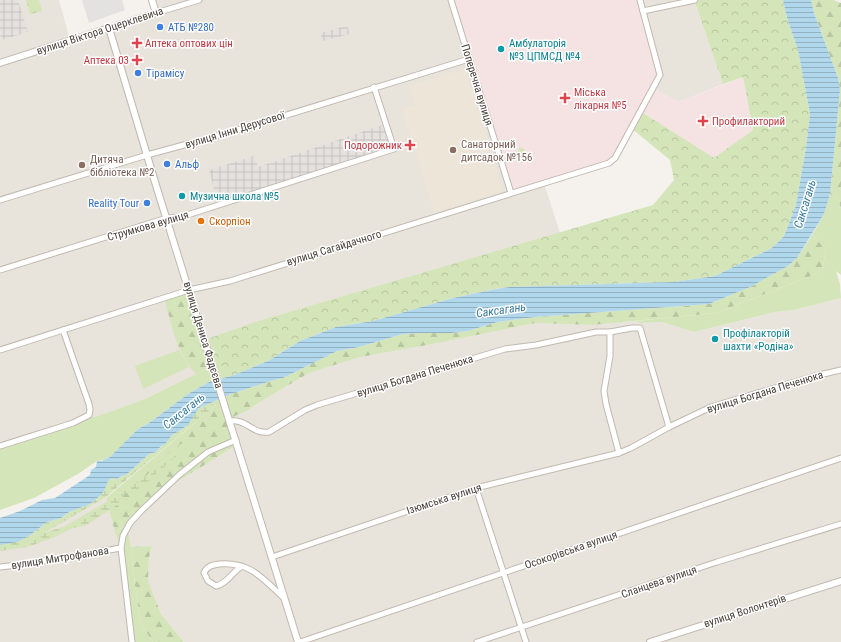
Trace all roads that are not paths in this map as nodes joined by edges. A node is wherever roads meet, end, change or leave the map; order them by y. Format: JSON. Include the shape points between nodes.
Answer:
{"nodes":[{"id":1,"x":152,"y":0,"type":"edge"},
{"id":2,"x":199,"y":0,"type":"edge"},
{"id":3,"x":451,"y":0,"type":"edge"},
{"id":4,"x":640,"y":0,"type":"edge"},
{"id":5,"x":695,"y":0,"type":"edge"},
{"id":6,"x":643,"y":11,"type":"junction"},
{"id":7,"x":156,"y":13,"type":"junction"},
{"id":8,"x":109,"y":28,"type":"junction"},
{"id":9,"x":469,"y":59,"type":"junction"},
{"id":10,"x":0,"y":62,"type":"edge"},
{"id":11,"x":374,"y":87,"type":"junction"},
{"id":12,"x":147,"y":155,"type":"junction"},
{"id":13,"x":511,"y":193,"type":"junction"},
{"id":14,"x":0,"y":200,"type":"edge"},
{"id":15,"x":167,"y":218,"type":"junction"},
{"id":16,"x":0,"y":270,"type":"edge"},
{"id":17,"x":189,"y":290,"type":"junction"},
{"id":18,"x":63,"y":330,"type":"junction"},
{"id":19,"x":610,"y":332,"type":"junction"},
{"id":20,"x":0,"y":350,"type":"edge"},
{"id":21,"x":841,"y":370,"type":"edge"},
{"id":22,"x":229,"y":420,"type":"junction"},
{"id":23,"x":669,"y":427,"type":"junction"},
{"id":24,"x":236,"y":440,"type":"junction"},
{"id":25,"x":0,"y":446,"type":"edge"},
{"id":26,"x":619,"y":453,"type":"junction"},
{"id":27,"x":841,"y":458,"type":"edge"},
{"id":28,"x":476,"y":488,"type":"junction"},
{"id":29,"x":841,"y":524,"type":"edge"},
{"id":30,"x":121,"y":548,"type":"junction"},
{"id":31,"x":272,"y":557,"type":"junction"},
{"id":32,"x":242,"y":566,"type":"junction"},
{"id":33,"x":0,"y":567,"type":"edge"},
{"id":34,"x":504,"y":572,"type":"junction"},
{"id":35,"x":841,"y":580,"type":"edge"},
{"id":36,"x":284,"y":598,"type":"junction"},
{"id":37,"x":522,"y":628,"type":"junction"},
{"id":38,"x":664,"y":640,"type":"edge"},
{"id":39,"x":132,"y":642,"type":"edge"},
{"id":40,"x":299,"y":642,"type":"edge"},
{"id":41,"x":477,"y":642,"type":"edge"},
{"id":42,"x":526,"y":642,"type":"edge"},
{"id":43,"x":650,"y":642,"type":"edge"}],
"edges":[{"from":1,"to":7,"type":"street"},
{"from":2,"to":7,"type":"street","name":"вулиця Віктора Оцерклевича"},
{"from":3,"to":9,"type":"street","name":"Поперечна вулиця"},
{"from":4,"to":6,"type":"street","name":"вулиця Сагайдачного"},
{"from":5,"to":6,"type":"street"},
{"from":6,"to":13,"type":"street","name":"вулиця Сагайдачного","via":[[660,75],[614,158],[608,163]]},
{"from":7,"to":8,"type":"street","name":"вулиця Віктора Оцерклевича"},
{"from":8,"to":10,"type":"street","name":"вулиця Віктора Оцерклевича"},
{"from":8,"to":12,"type":"street","name":"вулиця Дениса Фадєєва"},
{"from":9,"to":11,"type":"street","name":"вулиця Інни Дерусової"},
{"from":9,"to":13,"type":"street","name":"Поперечна вулиця"},
{"from":11,"to":12,"type":"street","name":"вулиця Інни Дерусової","via":[[228,133]]},
{"from":11,"to":15,"type":"street","name":"Струмкова вулиця","via":[[394,149],[181,217]]},
{"from":12,"to":14,"type":"street","name":"вулиця Інни Дерусової"},
{"from":12,"to":15,"type":"street","name":"вулиця Дениса Фадєєва"},
{"from":13,"to":17,"type":"street","name":"вулиця Сагайдачного","via":[[230,281]]},
{"from":15,"to":16,"type":"street","name":"Струмкова вулиця"},
{"from":15,"to":17,"type":"street","name":"вулиця Дениса Фадєєва"},
{"from":17,"to":18,"type":"street","name":"вулиця Сагайдачного"},
{"from":17,"to":22,"type":"street","name":"вулиця Дениса Фадєєва"},
{"from":18,"to":20,"type":"street","name":"вулиця Сагайдачного"},
{"from":18,"to":25,"type":"street","via":[[89,404],[89,415]]},
{"from":19,"to":22,"type":"street","name":"вулиця Богдана Печенюка","via":[[596,332],[505,349],[477,357],[317,405],[269,432],[258,432],[240,422]]},
{"from":19,"to":23,"type":"street","name":"вулиця Богдана Печенюка","via":[[640,328]]},
{"from":19,"to":26,"type":"street","via":[[610,356],[604,391]]},
{"from":21,"to":23,"type":"street","name":"вулиця Богдана Печенюка","via":[[725,402]]},
{"from":22,"to":24,"type":"street","name":"вулиця Дениса Фадєєва"},
{"from":23,"to":26,"type":"street","name":"вулиця Богдана Печенюка"},
{"from":24,"to":30,"type":"street","via":[[208,452],[179,475],[130,523],[123,536]]},
{"from":24,"to":31,"type":"street","name":"вулиця Дениса Фадєєва"},
{"from":26,"to":28,"type":"street","name":"Ізюмська вулиця"},
{"from":27,"to":34,"type":"street","name":"Осокорівська вулиця"},
{"from":28,"to":31,"type":"street","name":"Ізюмська вулиця"},
{"from":28,"to":34,"type":"street"},
{"from":29,"to":37,"type":"street","name":"Сланцева вулиця","via":[[717,562]]},
{"from":30,"to":33,"type":"street","name":"вулиця Митрофанова"},
{"from":30,"to":39,"type":"street","name":"вулиця Митрофанова"},
{"from":31,"to":36,"type":"street","name":"вулиця Дениса Фадєєва"},
{"from":32,"to":32,"type":"street","via":[[214,564],[204,573],[208,581],[216,586],[221,585]]},
{"from":32,"to":36,"type":"street","via":[[250,569]]},
{"from":34,"to":37,"type":"street"},
{"from":34,"to":40,"type":"street","name":"Осокорівська вулиця"},
{"from":35,"to":38,"type":"street","name":"вулиця Волонтерів"},
{"from":36,"to":40,"type":"street","name":"вулиця Дениса Фадєєва"},
{"from":37,"to":41,"type":"street","name":"Сланцева вулиця"},
{"from":37,"to":42,"type":"street"},
{"from":38,"to":43,"type":"street","name":"вулиця Волонтерів"}]}
